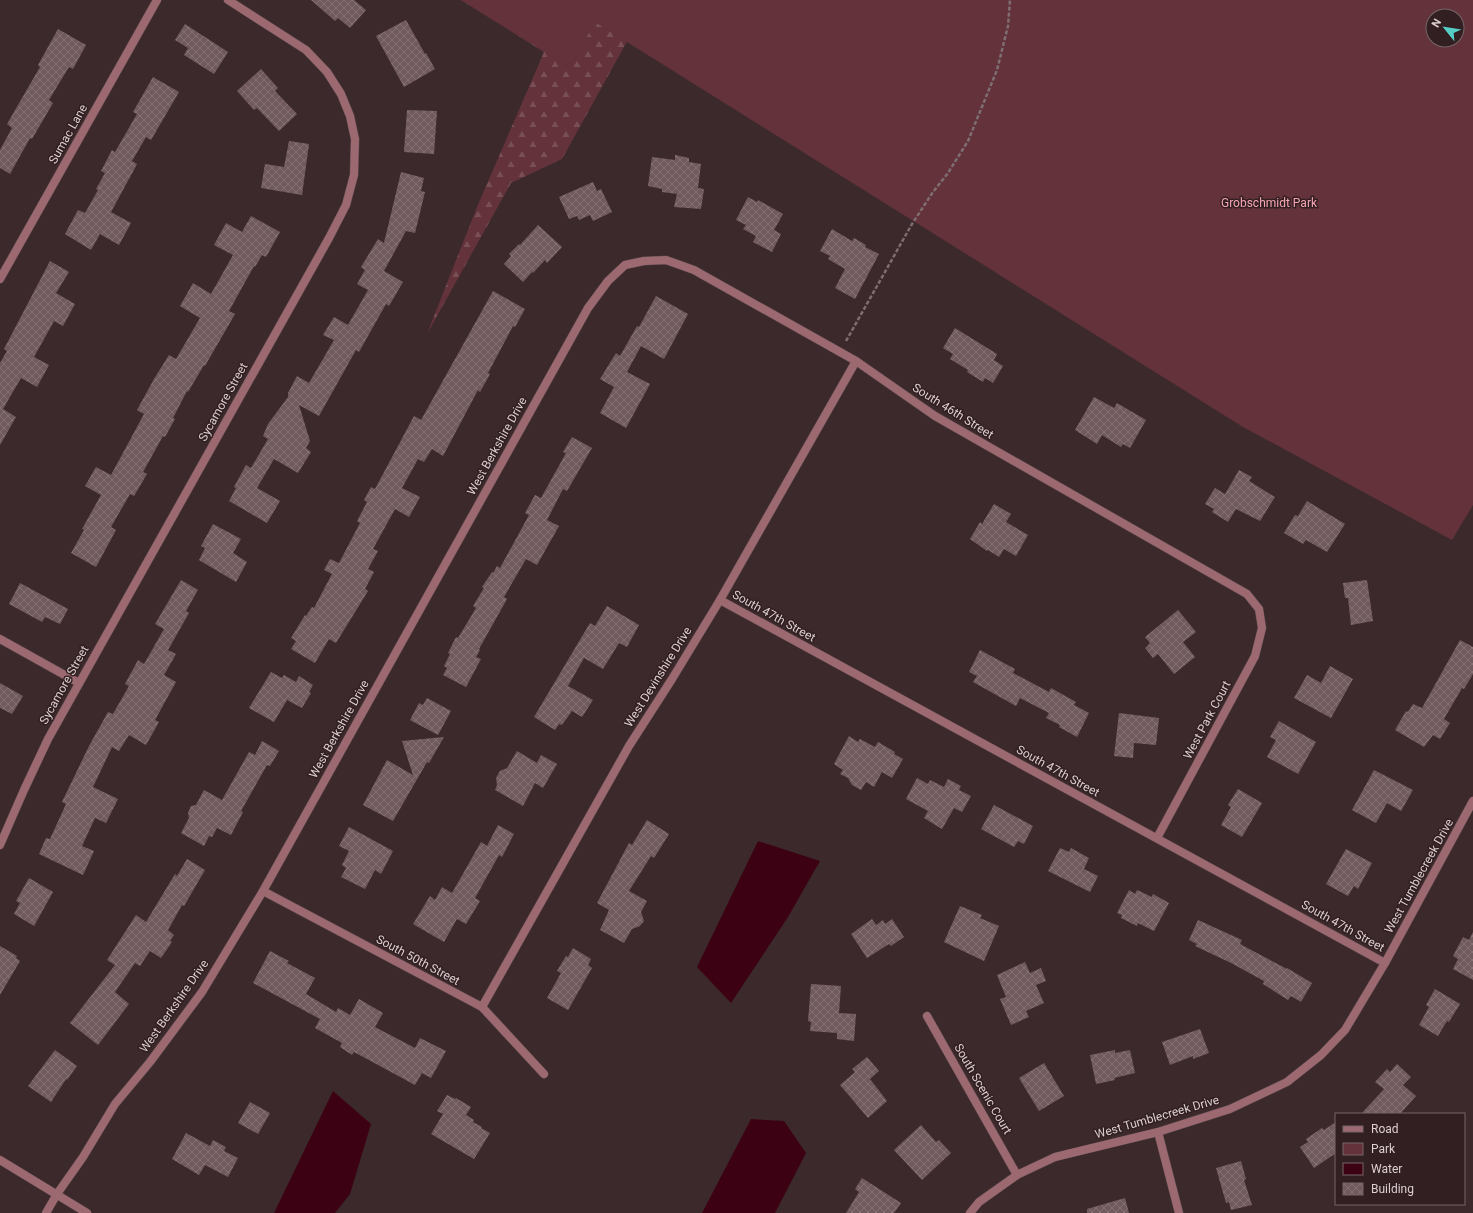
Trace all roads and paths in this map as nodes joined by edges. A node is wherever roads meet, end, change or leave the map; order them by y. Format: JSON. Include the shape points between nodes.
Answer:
{"nodes":[{"id":1,"x":157,"y":0,"type":"edge"},
{"id":2,"x":228,"y":0,"type":"edge"},
{"id":3,"x":1010,"y":0,"type":"edge"},
{"id":4,"x":625,"y":265,"type":"joint"},
{"id":5,"x":0,"y":279,"type":"edge"},
{"id":6,"x":840,"y":352,"type":"junction"},
{"id":7,"x":856,"y":361,"type":"junction"},
{"id":8,"x":720,"y":600,"type":"junction"},
{"id":9,"x":1259,"y":609,"type":"joint"},
{"id":10,"x":0,"y":639,"type":"edge"},
{"id":11,"x":79,"y":683,"type":"junction"},
{"id":12,"x":1473,"y":801,"type":"edge"},
{"id":13,"x":1157,"y":838,"type":"junction"},
{"id":14,"x":0,"y":846,"type":"edge"},
{"id":15,"x":263,"y":891,"type":"junction"},
{"id":16,"x":1385,"y":963,"type":"junction"},
{"id":17,"x":482,"y":1007,"type":"junction"},
{"id":18,"x":927,"y":1016,"type":"dead end"},
{"id":19,"x":544,"y":1074,"type":"dead end"},
{"id":20,"x":1158,"y":1132,"type":"junction"},
{"id":21,"x":0,"y":1160,"type":"edge"},
{"id":22,"x":1018,"y":1175,"type":"junction"},
{"id":23,"x":57,"y":1194,"type":"junction"},
{"id":24,"x":46,"y":1213,"type":"edge"},
{"id":25,"x":87,"y":1213,"type":"edge"},
{"id":26,"x":970,"y":1213,"type":"edge"},
{"id":27,"x":1179,"y":1213,"type":"edge"}],
"edges":[{"from":1,"to":5,"type":"street","name":"Sumac Lane"},
{"from":2,"to":11,"type":"street","name":"Sycamore Street","via":[[306,50],[327,72],[341,94],[350,116],[355,139],[354,175],[346,205],[329,238]]},
{"from":3,"to":6,"type":"path","via":[[1008,26],[996,70],[968,140],[912,224]]},
{"from":4,"to":6,"type":"street","name":"South 46th Street","via":[[666,260],[694,270]]},
{"from":4,"to":15,"type":"street","name":"West Berkshire Drive","via":[[608,281],[588,308]]},
{"from":6,"to":7,"type":"street","name":"South 46th Street"},
{"from":7,"to":8,"type":"street","name":"West Devinshire Drive"},
{"from":7,"to":9,"type":"street","name":"South 46th Street","via":[[935,416],[1248,594]]},
{"from":8,"to":13,"type":"street","name":"South 47th Street"},
{"from":8,"to":17,"type":"street","name":"West Devinshire Drive","via":[[629,746]]},
{"from":9,"to":13,"type":"street","name":"West Park Court","via":[[1262,628],[1255,656]]},
{"from":10,"to":11,"type":"street"},
{"from":11,"to":14,"type":"street","name":"Sycamore Street","via":[[48,739]]},
{"from":12,"to":16,"type":"street","name":"West Tumblecreek Drive"},
{"from":13,"to":16,"type":"street","name":"South 47th Street"},
{"from":15,"to":17,"type":"street","name":"South 50th Street"},
{"from":15,"to":23,"type":"street","name":"West Berkshire Drive","via":[[202,992],[115,1104]]},
{"from":16,"to":20,"type":"street","name":"West Tumblecreek Drive","via":[[1345,1030],[1321,1055],[1287,1082],[1230,1109]]},
{"from":17,"to":19,"type":"street","name":"South 50th Street"},
{"from":18,"to":22,"type":"street","name":"South Scenic Court"},
{"from":20,"to":22,"type":"street","name":"West Tumblecreek Drive","via":[[1055,1157]]},
{"from":20,"to":27,"type":"street"},
{"from":21,"to":23,"type":"street"},
{"from":22,"to":26,"type":"street","name":"West Tumblecreek Drive","via":[[979,1202]]},
{"from":23,"to":24,"type":"street","name":"West Berkshire Drive"},
{"from":23,"to":25,"type":"street"}]}
